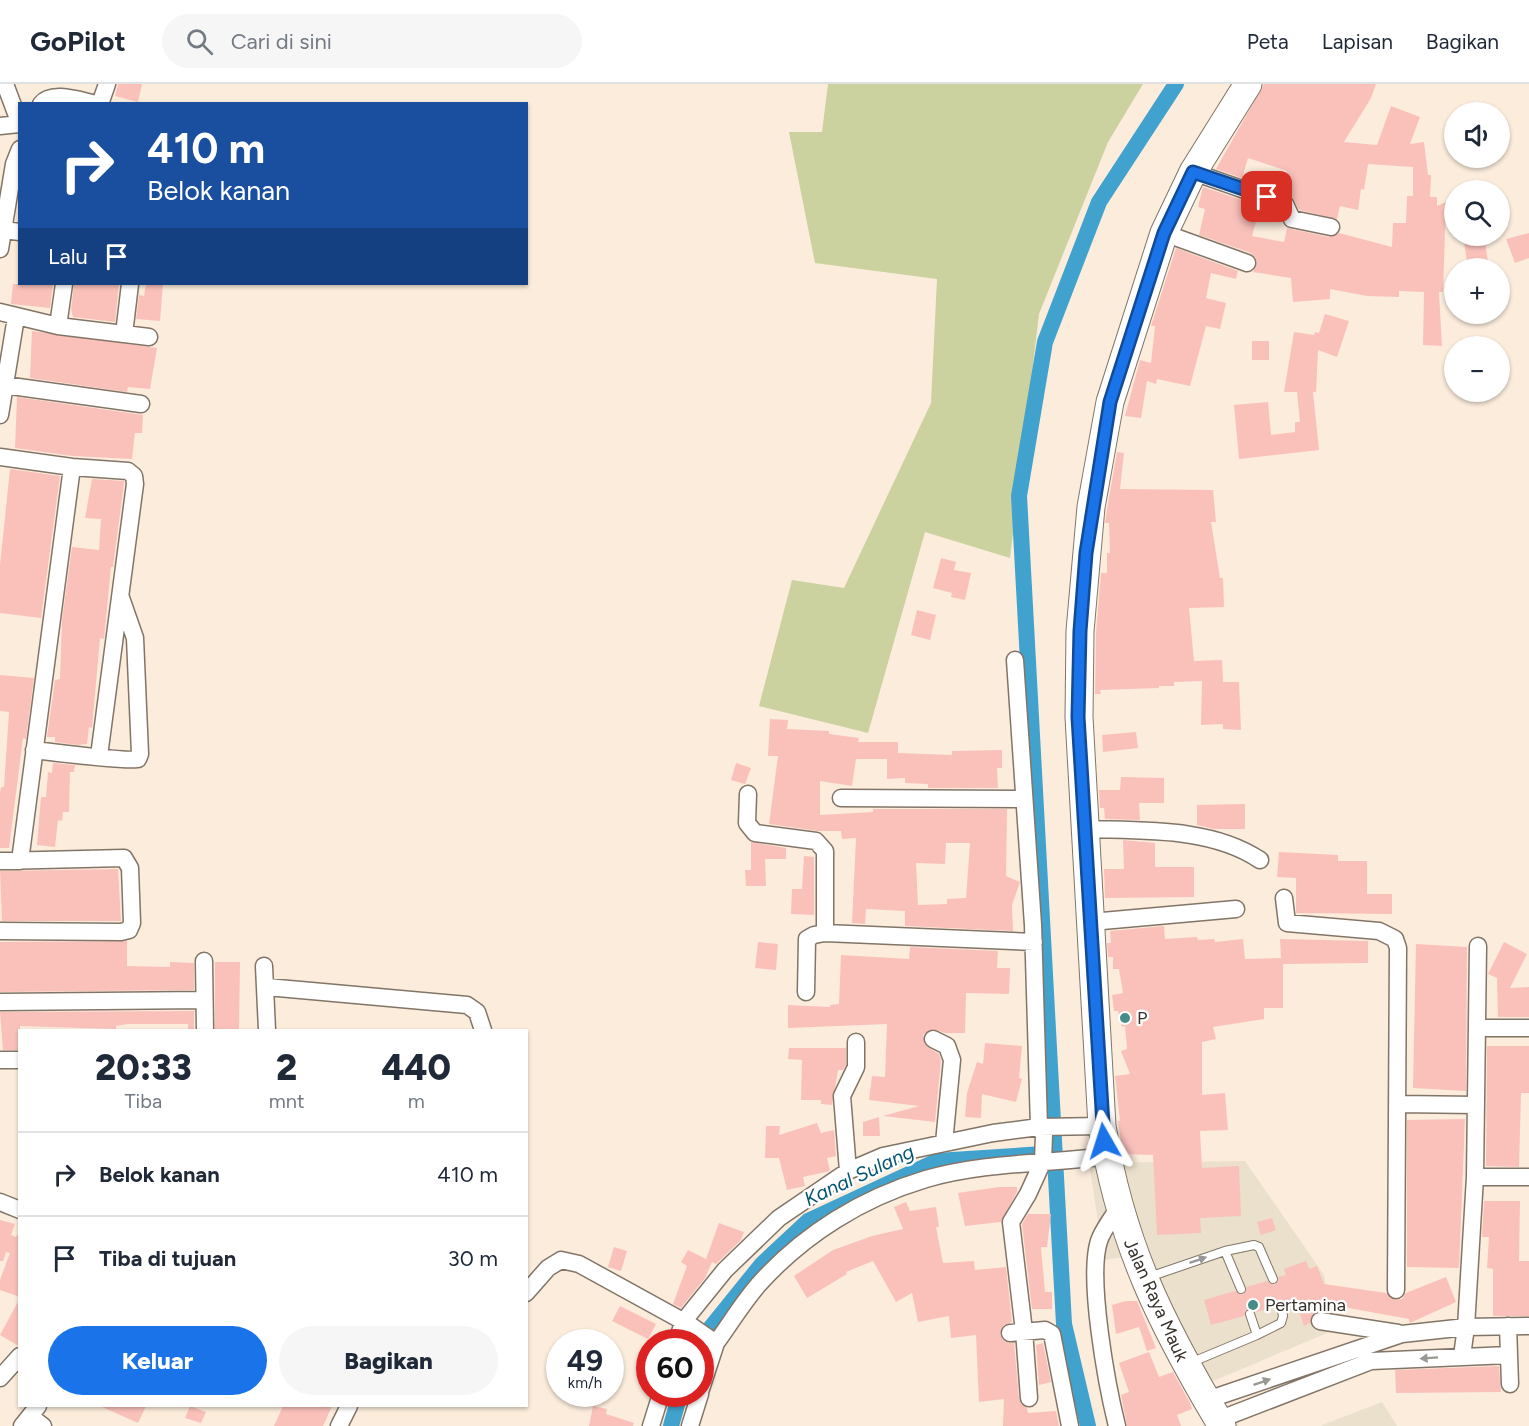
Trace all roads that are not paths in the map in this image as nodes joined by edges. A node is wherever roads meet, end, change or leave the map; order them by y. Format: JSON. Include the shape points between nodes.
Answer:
{"nodes":[{"id":1,"x":5,"y":84,"type":"edge"},
{"id":2,"x":106,"y":84,"type":"edge"},
{"id":3,"x":1248,"y":84,"type":"edge"},
{"id":4,"x":44,"y":101,"type":"edge"},
{"id":5,"x":87,"y":102,"type":"edge"},
{"id":6,"x":99,"y":102,"type":"edge"},
{"id":7,"x":18,"y":121,"type":"edge"},
{"id":8,"x":18,"y":124,"type":"edge"},
{"id":9,"x":0,"y":126,"type":"edge"},
{"id":10,"x":18,"y":159,"type":"edge"},
{"id":11,"x":1193,"y":172,"type":"junction"},
{"id":12,"x":1331,"y":227,"type":"dead end"},
{"id":13,"x":11,"y":231,"type":"edge"},
{"id":14,"x":1164,"y":233,"type":"junction"},
{"id":15,"x":0,"y":249,"type":"edge"},
{"id":16,"x":1247,"y":263,"type":"dead end"},
{"id":17,"x":64,"y":285,"type":"edge"},
{"id":18,"x":130,"y":285,"type":"edge"},
{"id":19,"x":0,"y":312,"type":"edge"},
{"id":20,"x":16,"y":317,"type":"junction"},
{"id":21,"x":58,"y":326,"type":"junction"},
{"id":22,"x":124,"y":334,"type":"junction"},
{"id":23,"x":149,"y":337,"type":"dead end"},
{"id":24,"x":4,"y":385,"type":"junction"},
{"id":25,"x":141,"y":404,"type":"dead end"},
{"id":26,"x":0,"y":416,"type":"edge"},
{"id":27,"x":0,"y":457,"type":"edge"},
{"id":28,"x":72,"y":467,"type":"junction"},
{"id":29,"x":119,"y":594,"type":"junction"},
{"id":30,"x":1015,"y":660,"type":"dead end"},
{"id":31,"x":34,"y":750,"type":"junction"},
{"id":32,"x":99,"y":756,"type":"junction"},
{"id":33,"x":748,"y":794,"type":"dead end"},
{"id":34,"x":841,"y":798,"type":"dead end"},
{"id":35,"x":1024,"y":799,"type":"junction"},
{"id":36,"x":1085,"y":829,"type":"junction"},
{"id":37,"x":1260,"y":860,"type":"dead end"},
{"id":38,"x":0,"y":861,"type":"edge"},
{"id":39,"x":20,"y":861,"type":"junction"},
{"id":40,"x":1284,"y":898,"type":"dead end"},
{"id":41,"x":1236,"y":909,"type":"dead end"},
{"id":42,"x":1091,"y":922,"type":"junction"},
{"id":43,"x":0,"y":932,"type":"edge"},
{"id":44,"x":825,"y":933,"type":"junction"},
{"id":45,"x":1034,"y":942,"type":"junction"},
{"id":46,"x":1478,"y":946,"type":"dead end"},
{"id":47,"x":204,"y":961,"type":"dead end"},
{"id":48,"x":264,"y":966,"type":"dead end"},
{"id":49,"x":267,"y":987,"type":"junction"},
{"id":50,"x":806,"y":992,"type":"dead end"},
{"id":51,"x":204,"y":1000,"type":"junction"},
{"id":52,"x":0,"y":1002,"type":"edge"},
{"id":53,"x":1477,"y":1028,"type":"junction"},
{"id":54,"x":1529,"y":1028,"type":"edge"},
{"id":55,"x":205,"y":1029,"type":"edge"},
{"id":56,"x":267,"y":1029,"type":"edge"},
{"id":57,"x":483,"y":1029,"type":"edge"},
{"id":58,"x":933,"y":1039,"type":"dead end"},
{"id":59,"x":856,"y":1042,"type":"dead end"},
{"id":60,"x":0,"y":1060,"type":"edge"},
{"id":61,"x":18,"y":1060,"type":"edge"},
{"id":62,"x":1399,"y":1104,"type":"junction"},
{"id":63,"x":1476,"y":1105,"type":"junction"},
{"id":64,"x":1096,"y":1127,"type":"junction"},
{"id":65,"x":1043,"y":1130,"type":"junction"},
{"id":66,"x":944,"y":1143,"type":"junction"},
{"id":67,"x":1097,"y":1157,"type":"junction"},
{"id":68,"x":1046,"y":1160,"type":"junction"},
{"id":69,"x":848,"y":1171,"type":"junction"},
{"id":70,"x":1475,"y":1177,"type":"junction"},
{"id":71,"x":1529,"y":1177,"type":"edge"},
{"id":72,"x":0,"y":1202,"type":"edge"},
{"id":73,"x":1118,"y":1208,"type":"junction"},
{"id":74,"x":18,"y":1209,"type":"edge"},
{"id":75,"x":1225,"y":1251,"type":"junction"},
{"id":76,"x":1143,"y":1279,"type":"junction"},
{"id":77,"x":1273,"y":1279,"type":"dead end"},
{"id":78,"x":1241,"y":1289,"type":"dead end"},
{"id":79,"x":1395,"y":1290,"type":"dead end"},
{"id":80,"x":528,"y":1291,"type":"edge"},
{"id":81,"x":1281,"y":1305,"type":"dead end"},
{"id":82,"x":1250,"y":1314,"type":"dead end"},
{"id":83,"x":1320,"y":1321,"type":"dead end"},
{"id":84,"x":687,"y":1324,"type":"junction"},
{"id":85,"x":1508,"y":1326,"type":"junction"},
{"id":86,"x":1529,"y":1326,"type":"edge"},
{"id":87,"x":1466,"y":1327,"type":"junction"},
{"id":88,"x":684,"y":1329,"type":"edge"},
{"id":89,"x":695,"y":1329,"type":"edge"},
{"id":90,"x":1017,"y":1332,"type":"junction"},
{"id":91,"x":1402,"y":1334,"type":"junction"},
{"id":92,"x":1257,"y":1335,"type":"junction"},
{"id":93,"x":714,"y":1339,"type":"edge"},
{"id":94,"x":1369,"y":1354,"type":"junction"},
{"id":95,"x":1509,"y":1355,"type":"junction"},
{"id":96,"x":1462,"y":1356,"type":"junction"},
{"id":97,"x":18,"y":1358,"type":"edge"},
{"id":98,"x":1186,"y":1365,"type":"junction"},
{"id":99,"x":0,"y":1378,"type":"edge"},
{"id":100,"x":1510,"y":1384,"type":"dead end"},
{"id":101,"x":1029,"y":1398,"type":"dead end"},
{"id":102,"x":348,"y":1407,"type":"edge"},
{"id":103,"x":657,"y":1407,"type":"edge"},
{"id":104,"x":696,"y":1407,"type":"edge"},
{"id":105,"x":1215,"y":1416,"type":"edge"},
{"id":106,"x":339,"y":1426,"type":"edge"},
{"id":107,"x":651,"y":1426,"type":"edge"},
{"id":108,"x":690,"y":1426,"type":"edge"},
{"id":109,"x":1070,"y":1426,"type":"edge"},
{"id":110,"x":1117,"y":1426,"type":"edge"}],
"edges":[{"from":1,"to":7,"type":"street"},
{"from":2,"to":6,"type":"street"},
{"from":3,"to":11,"type":"main road","name":"Jalan Raya Mauk"},
{"from":4,"to":5,"type":"street","via":[[53,96]]},
{"from":8,"to":9,"type":"street"},
{"from":10,"to":13,"type":"street"},
{"from":11,"to":12,"type":"street","via":[[1285,204],[1292,219]]},
{"from":11,"to":14,"type":"main road","name":"Jalan Raya Mauk"},
{"from":13,"to":15,"type":"street"},
{"from":14,"to":16,"type":"street"},
{"from":14,"to":36,"type":"main road","name":"Jalan Raya Mauk","via":[[1110,402],[1091,507],[1080,631],[1078,717]]},
{"from":17,"to":21,"type":"street"},
{"from":18,"to":22,"type":"street"},
{"from":19,"to":20,"type":"street"},
{"from":20,"to":21,"type":"street"},
{"from":20,"to":24,"type":"street"},
{"from":21,"to":22,"type":"street"},
{"from":22,"to":23,"type":"street"},
{"from":24,"to":25,"type":"street"},
{"from":24,"to":26,"type":"street"},
{"from":27,"to":28,"type":"street"},
{"from":28,"to":29,"type":"street","via":[[128,471],[134,476]]},
{"from":28,"to":31,"type":"street"},
{"from":29,"to":32,"type":"street"},
{"from":29,"to":32,"type":"street","via":[[135,638],[140,754],[132,761]]},
{"from":30,"to":35,"type":"street"},
{"from":31,"to":32,"type":"street"},
{"from":31,"to":39,"type":"street"},
{"from":33,"to":44,"type":"street","via":[[747,823],[755,833],[823,846]]},
{"from":34,"to":35,"type":"street"},
{"from":35,"to":45,"type":"street"},
{"from":36,"to":37,"type":"street","via":[[1176,833],[1244,849]]},
{"from":36,"to":42,"type":"main road","name":"Jalan Raya Mauk"},
{"from":38,"to":39,"type":"street"},
{"from":39,"to":43,"type":"street","via":[[124,858],[130,868],[132,923],[129,930],[121,932]]},
{"from":40,"to":62,"type":"street","via":[[1287,923],[1379,931],[1395,939]]},
{"from":41,"to":42,"type":"street"},
{"from":42,"to":64,"type":"main road","name":"Jalan Raya Mauk"},
{"from":44,"to":45,"type":"street"},
{"from":44,"to":50,"type":"street","via":[[807,939]]},
{"from":45,"to":65,"type":"street"},
{"from":46,"to":53,"type":"street"},
{"from":47,"to":51,"type":"street"},
{"from":48,"to":49,"type":"street"},
{"from":49,"to":56,"type":"street"},
{"from":49,"to":57,"type":"street","via":[[467,1005],[477,1012]]},
{"from":51,"to":52,"type":"street"},
{"from":51,"to":55,"type":"street"},
{"from":53,"to":54,"type":"street"},
{"from":53,"to":63,"type":"street"},
{"from":58,"to":66,"type":"street","via":[[947,1046],[952,1060]]},
{"from":59,"to":69,"type":"street","via":[[856,1067],[842,1096]]},
{"from":60,"to":61,"type":"street"},
{"from":62,"to":63,"type":"street"},
{"from":62,"to":79,"type":"street"},
{"from":63,"to":70,"type":"street"},
{"from":64,"to":65,"type":"street"},
{"from":64,"to":67,"type":"main road","name":"Jalan Raya Mauk"},
{"from":65,"to":66,"type":"street"},
{"from":65,"to":68,"type":"street"},
{"from":66,"to":69,"type":"street","via":[[883,1156]]},
{"from":67,"to":68,"type":"street"},
{"from":67,"to":73,"type":"main road","name":"Jalan Raya Mauk"},
{"from":68,"to":90,"type":"street","via":[[1011,1221]]},
{"from":68,"to":93,"type":"street","via":[[928,1178],[866,1201],[809,1236],[759,1284]]},
{"from":69,"to":84,"type":"street","via":[[779,1218],[725,1270]]},
{"from":70,"to":71,"type":"street"},
{"from":70,"to":87,"type":"street"},
{"from":72,"to":74,"type":"street"},
{"from":73,"to":76,"type":"main road","name":"Jalan Raya Mauk"},
{"from":73,"to":110,"type":"street","via":[[1102,1234],[1096,1255],[1097,1310]]},
{"from":76,"to":75,"type":"lane","one_way":true},
{"from":75,"to":77,"type":"lane","via":[[1259,1247]]},
{"from":75,"to":78,"type":"lane"},
{"from":76,"to":98,"type":"main road","name":"Jalan Raya Mauk"},
{"from":80,"to":84,"type":"street","via":[[548,1268],[561,1260],[579,1264]]},
{"from":81,"to":92,"type":"lane","via":[[1281,1323]]},
{"from":82,"to":92,"type":"lane"},
{"from":83,"to":91,"type":"street"},
{"from":84,"to":88,"type":"street"},
{"from":84,"to":89,"type":"street"},
{"from":85,"to":86,"type":"street"},
{"from":85,"to":87,"type":"street"},
{"from":85,"to":95,"type":"street"},
{"from":87,"to":91,"type":"street"},
{"from":87,"to":96,"type":"street"},
{"from":90,"to":101,"type":"street"},
{"from":90,"to":109,"type":"street","via":[[1045,1330],[1053,1336]]},
{"from":91,"to":94,"type":"street"},
{"from":92,"to":98,"type":"lane"},
{"from":96,"to":94,"type":"street","one_way":true},
{"from":94,"to":105,"type":"street"},
{"from":95,"to":96,"type":"street"},
{"from":95,"to":100,"type":"street"},
{"from":97,"to":99,"type":"street"},
{"from":98,"to":105,"type":"main road","name":"Jalan Raya Mauk"},
{"from":102,"to":106,"type":"street"},
{"from":103,"to":107,"type":"street"},
{"from":104,"to":108,"type":"street"}]}
